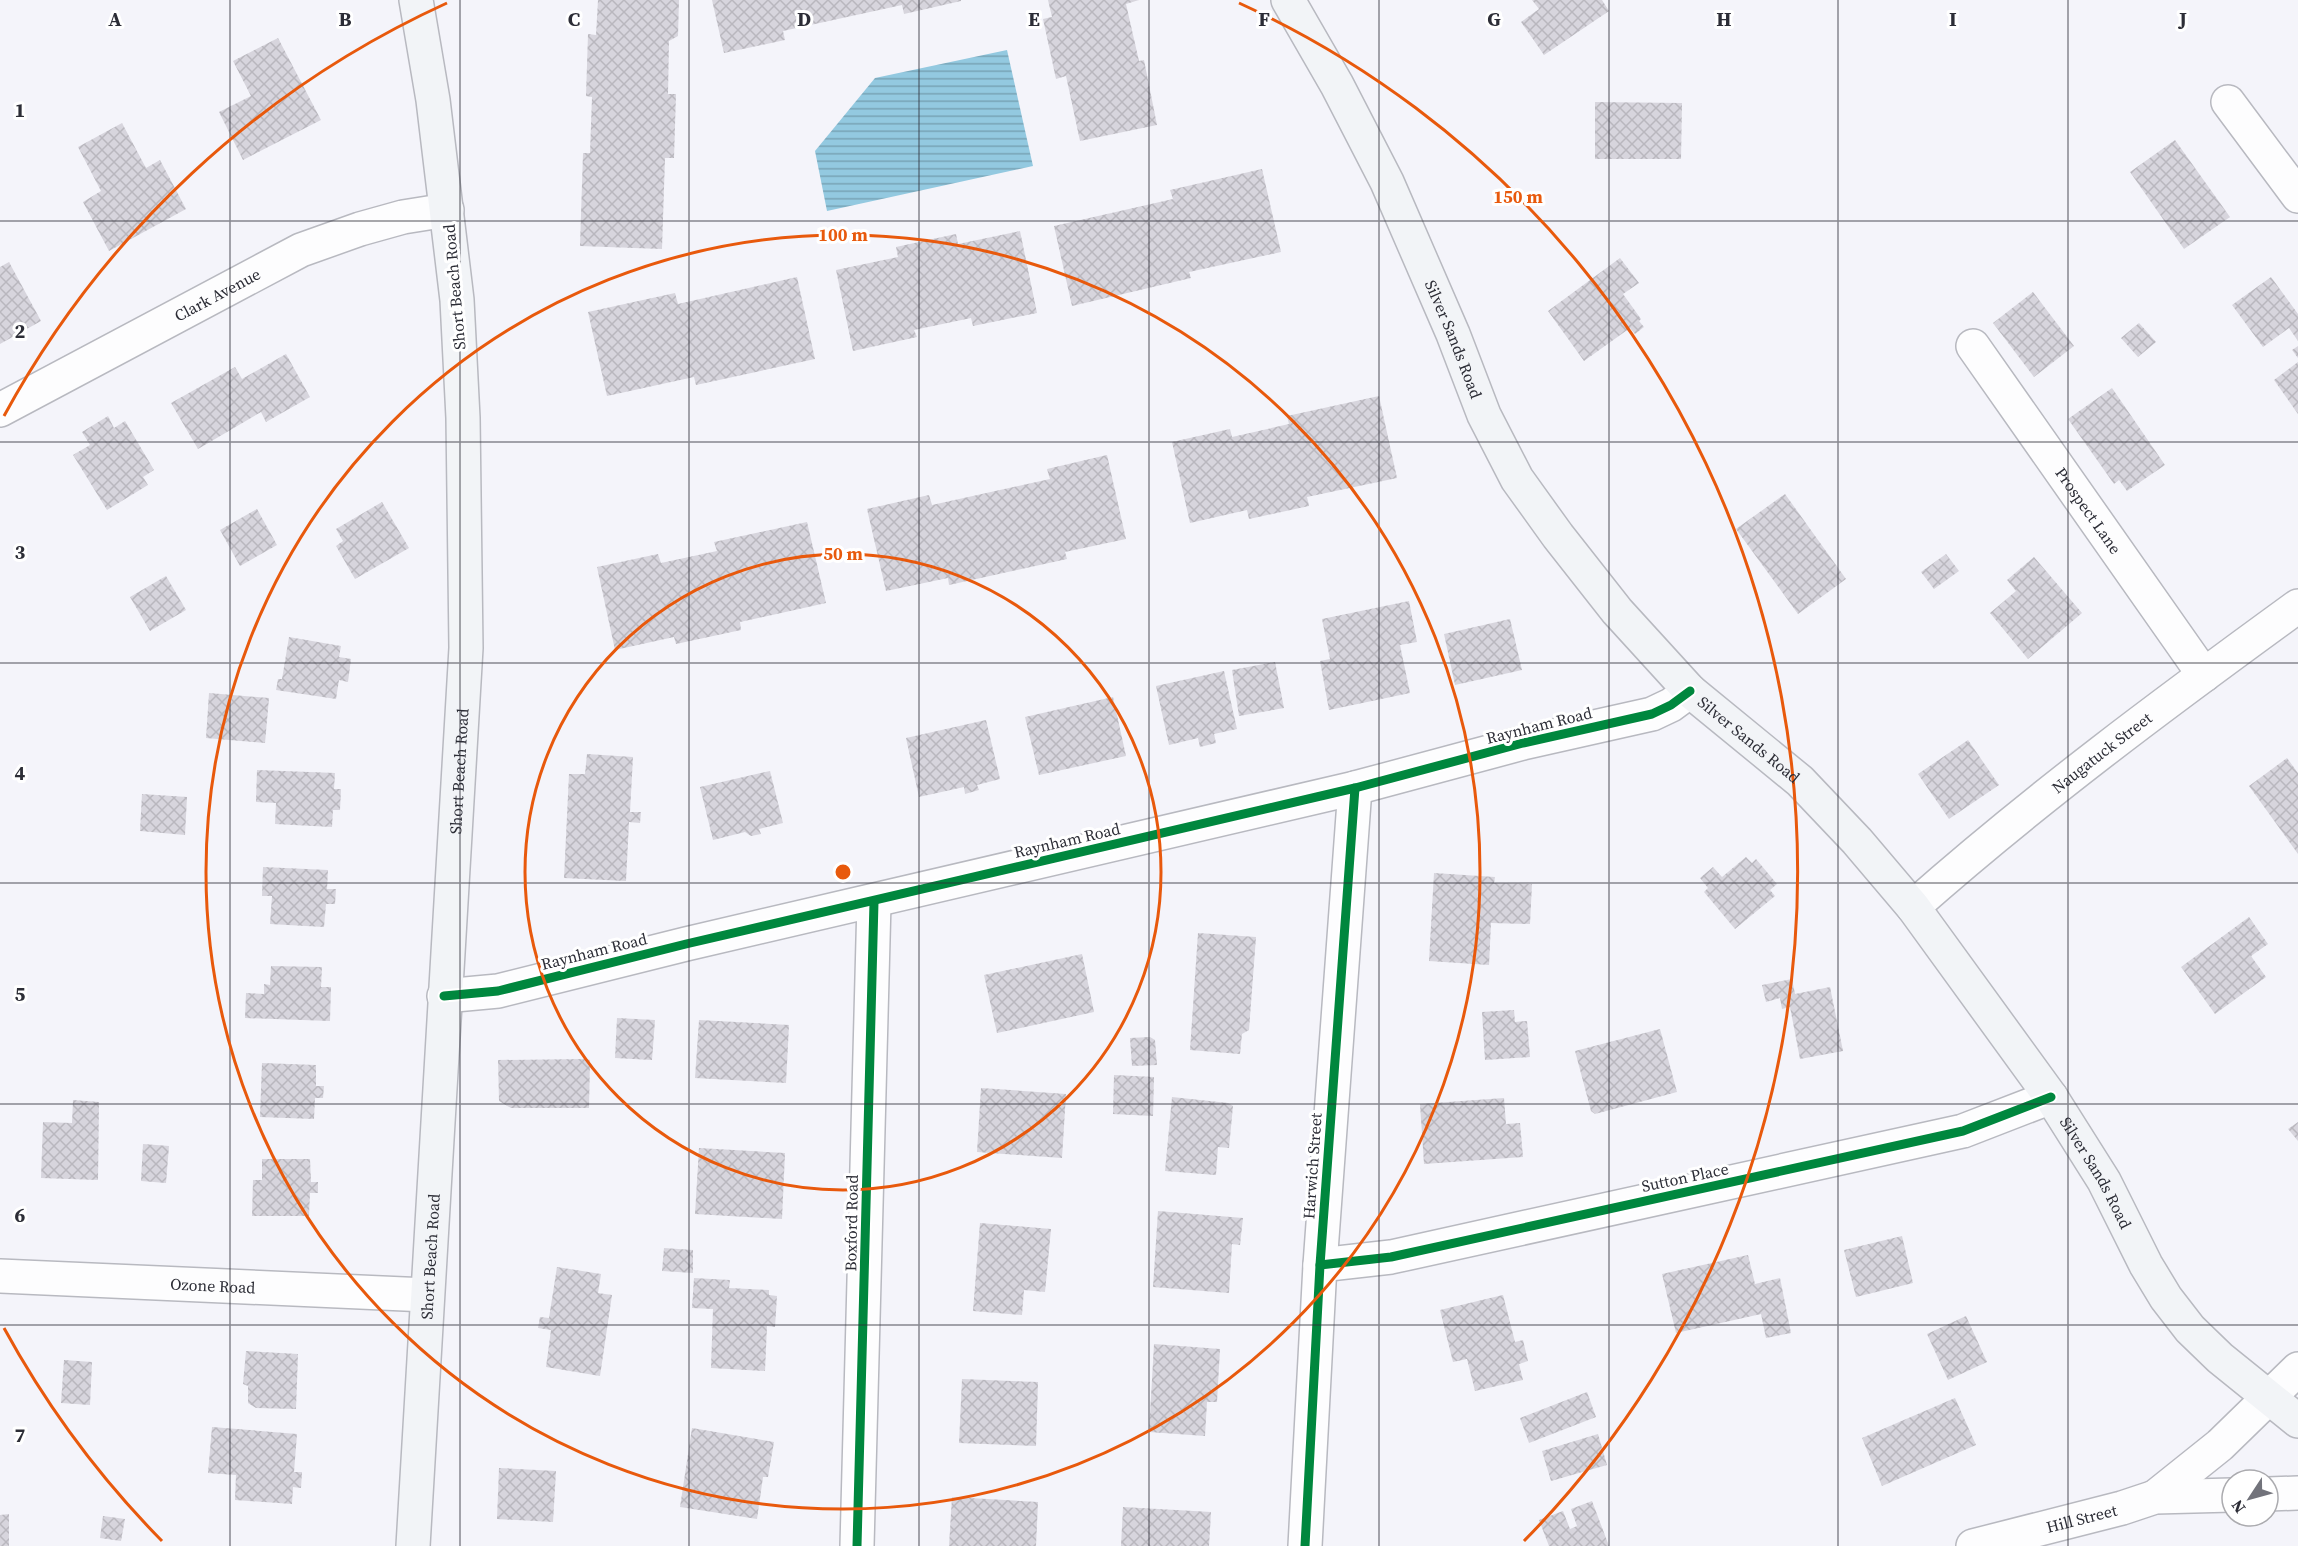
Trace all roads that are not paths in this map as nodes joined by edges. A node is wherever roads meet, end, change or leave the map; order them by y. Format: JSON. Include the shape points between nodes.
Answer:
{"nodes":[{"id":1,"x":416,"y":0,"type":"edge"},
{"id":2,"x":1288,"y":0,"type":"edge"},
{"id":3,"x":2228,"y":102,"type":"dead end"},
{"id":4,"x":2298,"y":196,"type":"edge"},
{"id":5,"x":447,"y":210,"type":"junction"},
{"id":6,"x":1973,"y":346,"type":"dead end"},
{"id":7,"x":0,"y":410,"type":"edge"},
{"id":8,"x":2298,"y":606,"type":"edge"},
{"id":9,"x":2204,"y":675,"type":"junction"},
{"id":10,"x":1690,"y":691,"type":"junction"},
{"id":11,"x":1355,"y":788,"type":"junction"},
{"id":12,"x":874,"y":902,"type":"junction"},
{"id":13,"x":1913,"y":907,"type":"junction"},
{"id":14,"x":444,"y":996,"type":"junction"},
{"id":15,"x":2051,"y":1097,"type":"junction"},
{"id":16,"x":1320,"y":1265,"type":"junction"},
{"id":17,"x":0,"y":1276,"type":"edge"},
{"id":18,"x":427,"y":1295,"type":"junction"},
{"id":19,"x":2298,"y":1369,"type":"edge"},
{"id":20,"x":2270,"y":1398,"type":"junction"},
{"id":21,"x":2298,"y":1420,"type":"edge"},
{"id":22,"x":2298,"y":1493,"type":"edge"},
{"id":23,"x":2280,"y":1494,"type":"edge"},
{"id":24,"x":2220,"y":1496,"type":"edge"},
{"id":25,"x":2155,"y":1497,"type":"junction"},
{"id":26,"x":413,"y":1546,"type":"edge"},
{"id":27,"x":857,"y":1546,"type":"edge"},
{"id":28,"x":1305,"y":1546,"type":"edge"},
{"id":29,"x":1973,"y":1546,"type":"edge"}],
"edges":[{"from":1,"to":5,"type":"main road","name":"Short Beach Road"},
{"from":2,"to":10,"type":"main road","name":"Silver Sands Road","via":[[1387,182],[1454,334],[1484,415],[1517,478],[1617,611]]},
{"from":3,"to":4,"type":"street"},
{"from":5,"to":7,"type":"street","name":"Clark Avenue","via":[[392,220],[301,250]]},
{"from":5,"to":14,"type":"main road","name":"Short Beach Road","via":[[464,418],[466,648]]},
{"from":6,"to":9,"type":"street","name":"Prospect Lane"},
{"from":8,"to":9,"type":"street","name":"Naugatuck Street"},
{"from":9,"to":13,"type":"street","name":"Naugatuck Street","via":[[2004,828]]},
{"from":10,"to":11,"type":"street","name":"Raynham Road","via":[[1652,714],[1523,743]]},
{"from":10,"to":13,"type":"main road","name":"Silver Sands Road","via":[[1800,781]]},
{"from":11,"to":12,"type":"street","name":"Raynham Road"},
{"from":11,"to":16,"type":"street","name":"Harwich Street"},
{"from":12,"to":14,"type":"street","name":"Raynham Road","via":[[498,991]]},
{"from":12,"to":27,"type":"street","name":"Boxford Road"},
{"from":13,"to":15,"type":"main road","name":"Silver Sands Road"},
{"from":14,"to":18,"type":"main road","name":"Short Beach Road"},
{"from":15,"to":16,"type":"street","name":"Sutton Place","via":[[1963,1131],[1391,1257]]},
{"from":15,"to":20,"type":"main road","name":"Silver Sands Road","via":[[2104,1181],[2166,1298],[2220,1358]]},
{"from":16,"to":28,"type":"street","name":"Harwich Street"},
{"from":17,"to":18,"type":"street","name":"Ozone Road"},
{"from":18,"to":26,"type":"main road","name":"Short Beach Road"},
{"from":19,"to":20,"type":"street","name":"Hill Street"},
{"from":20,"to":21,"type":"main road","name":"Silver Sands Road"},
{"from":20,"to":25,"type":"street","name":"Hill Street"},
{"from":22,"to":23,"type":"street"},
{"from":24,"to":25,"type":"street","name":"Hill Street"},
{"from":25,"to":29,"type":"street","name":"Hill Street"}]}
